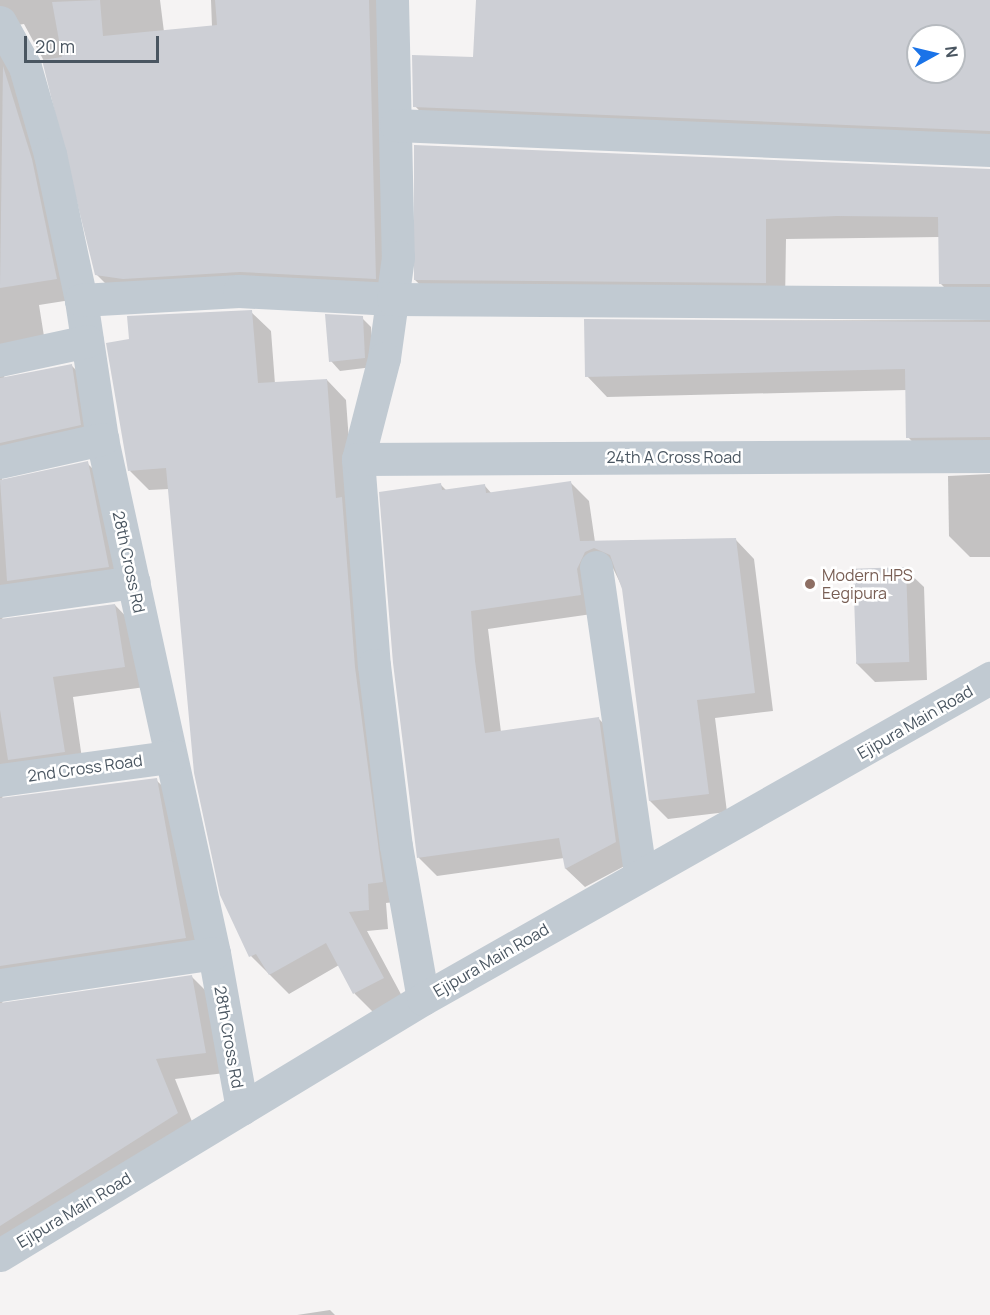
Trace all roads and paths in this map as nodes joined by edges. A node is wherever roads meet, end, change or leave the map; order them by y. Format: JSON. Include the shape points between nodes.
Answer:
{"nodes":[{"id":1,"x":392,"y":0,"type":"edge"},
{"id":2,"x":0,"y":22,"type":"edge"},
{"id":3,"x":396,"y":125,"type":"junction"},
{"id":4,"x":990,"y":150,"type":"edge"},
{"id":5,"x":393,"y":299,"type":"junction"},
{"id":6,"x":81,"y":300,"type":"junction"},
{"id":7,"x":990,"y":303,"type":"edge"},
{"id":8,"x":87,"y":341,"type":"junction"},
{"id":9,"x":0,"y":360,"type":"edge"},
{"id":10,"x":102,"y":439,"type":"junction"},
{"id":11,"x":990,"y":456,"type":"edge"},
{"id":12,"x":358,"y":459,"type":"junction"},
{"id":13,"x":0,"y":462,"type":"edge"},
{"id":14,"x":596,"y":567,"type":"dead end"},
{"id":15,"x":134,"y":582,"type":"junction"},
{"id":16,"x":0,"y":601,"type":"edge"},
{"id":17,"x":990,"y":678,"type":"edge"},
{"id":18,"x":169,"y":757,"type":"junction"},
{"id":19,"x":0,"y":780,"type":"edge"},
{"id":20,"x":640,"y":874,"type":"junction"},
{"id":21,"x":214,"y":953,"type":"junction"},
{"id":22,"x":0,"y":985,"type":"edge"},
{"id":23,"x":423,"y":999,"type":"junction"},
{"id":24,"x":242,"y":1108,"type":"junction"},
{"id":25,"x":0,"y":1256,"type":"edge"}],
"edges":[{"from":1,"to":3,"type":"street"},
{"from":2,"to":6,"type":"street","name":"28th Cross Rd","via":[[28,78]]},
{"from":3,"to":4,"type":"street"},
{"from":3,"to":5,"type":"street","via":[[400,206]]},
{"from":5,"to":6,"type":"street","via":[[239,291]]},
{"from":5,"to":7,"type":"street"},
{"from":5,"to":12,"type":"street"},
{"from":6,"to":8,"type":"street","name":"28th Cross Rd"},
{"from":8,"to":9,"type":"street"},
{"from":8,"to":10,"type":"street","name":"28th Cross Rd"},
{"from":10,"to":13,"type":"street"},
{"from":10,"to":15,"type":"street","name":"28th Cross Rd"},
{"from":11,"to":12,"type":"street","name":"24th A Cross Road"},
{"from":12,"to":23,"type":"street","via":[[390,801]]},
{"from":14,"to":20,"type":"street"},
{"from":15,"to":16,"type":"street"},
{"from":15,"to":18,"type":"street","name":"28th Cross Rd"},
{"from":17,"to":20,"type":"street","name":"Ejipura Main Road"},
{"from":18,"to":19,"type":"street","name":"2nd Cross Road"},
{"from":18,"to":21,"type":"street","name":"28th Cross Rd"},
{"from":20,"to":23,"type":"street","name":"Ejipura Main Road"},
{"from":21,"to":22,"type":"street"},
{"from":21,"to":24,"type":"street","name":"28th Cross Rd"},
{"from":23,"to":24,"type":"street","name":"Ejipura Main Road"},
{"from":24,"to":25,"type":"street","name":"Ejipura Main Road"}]}
